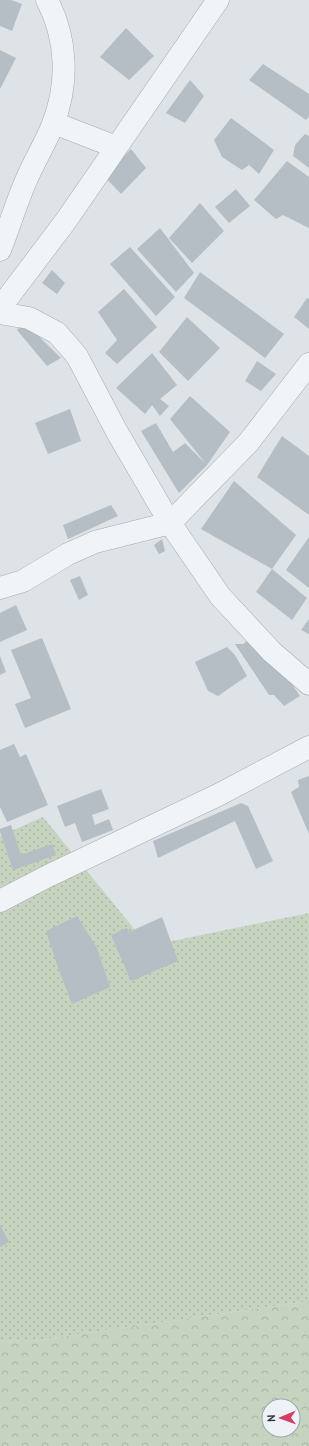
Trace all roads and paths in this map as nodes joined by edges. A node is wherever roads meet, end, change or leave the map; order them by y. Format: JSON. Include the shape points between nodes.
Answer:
{"nodes":[{"id":1,"x":47,"y":0,"type":"edge"},
{"id":2,"x":218,"y":0,"type":"edge"},
{"id":3,"x":54,"y":123,"type":"junction"},
{"id":4,"x":116,"y":147,"type":"junction"},
{"id":5,"x":0,"y":250,"type":"edge"},
{"id":6,"x":0,"y":308,"type":"edge"},
{"id":7,"x":0,"y":314,"type":"edge"},
{"id":8,"x":309,"y":364,"type":"edge"},
{"id":9,"x":170,"y":524,"type":"junction"},
{"id":10,"x":0,"y":588,"type":"edge"},
{"id":11,"x":309,"y":684,"type":"edge"},
{"id":12,"x":309,"y":747,"type":"edge"},
{"id":13,"x":0,"y":901,"type":"edge"}],
"edges":[{"from":1,"to":3,"type":"street","via":[[55,15],[64,58],[63,88]]},
{"from":2,"to":4,"type":"street"},
{"from":3,"to":4,"type":"street"},
{"from":3,"to":5,"type":"street","via":[[27,176]]},
{"from":4,"to":6,"type":"street","via":[[65,222]]},
{"from":7,"to":9,"type":"street","via":[[29,318],[57,333],[77,356]]},
{"from":8,"to":9,"type":"street","via":[[248,443]]},
{"from":9,"to":10,"type":"street","via":[[95,542],[68,554],[23,581]]},
{"from":9,"to":11,"type":"street","via":[[220,596],[272,652]]},
{"from":12,"to":13,"type":"street","via":[[218,795]]}]}
